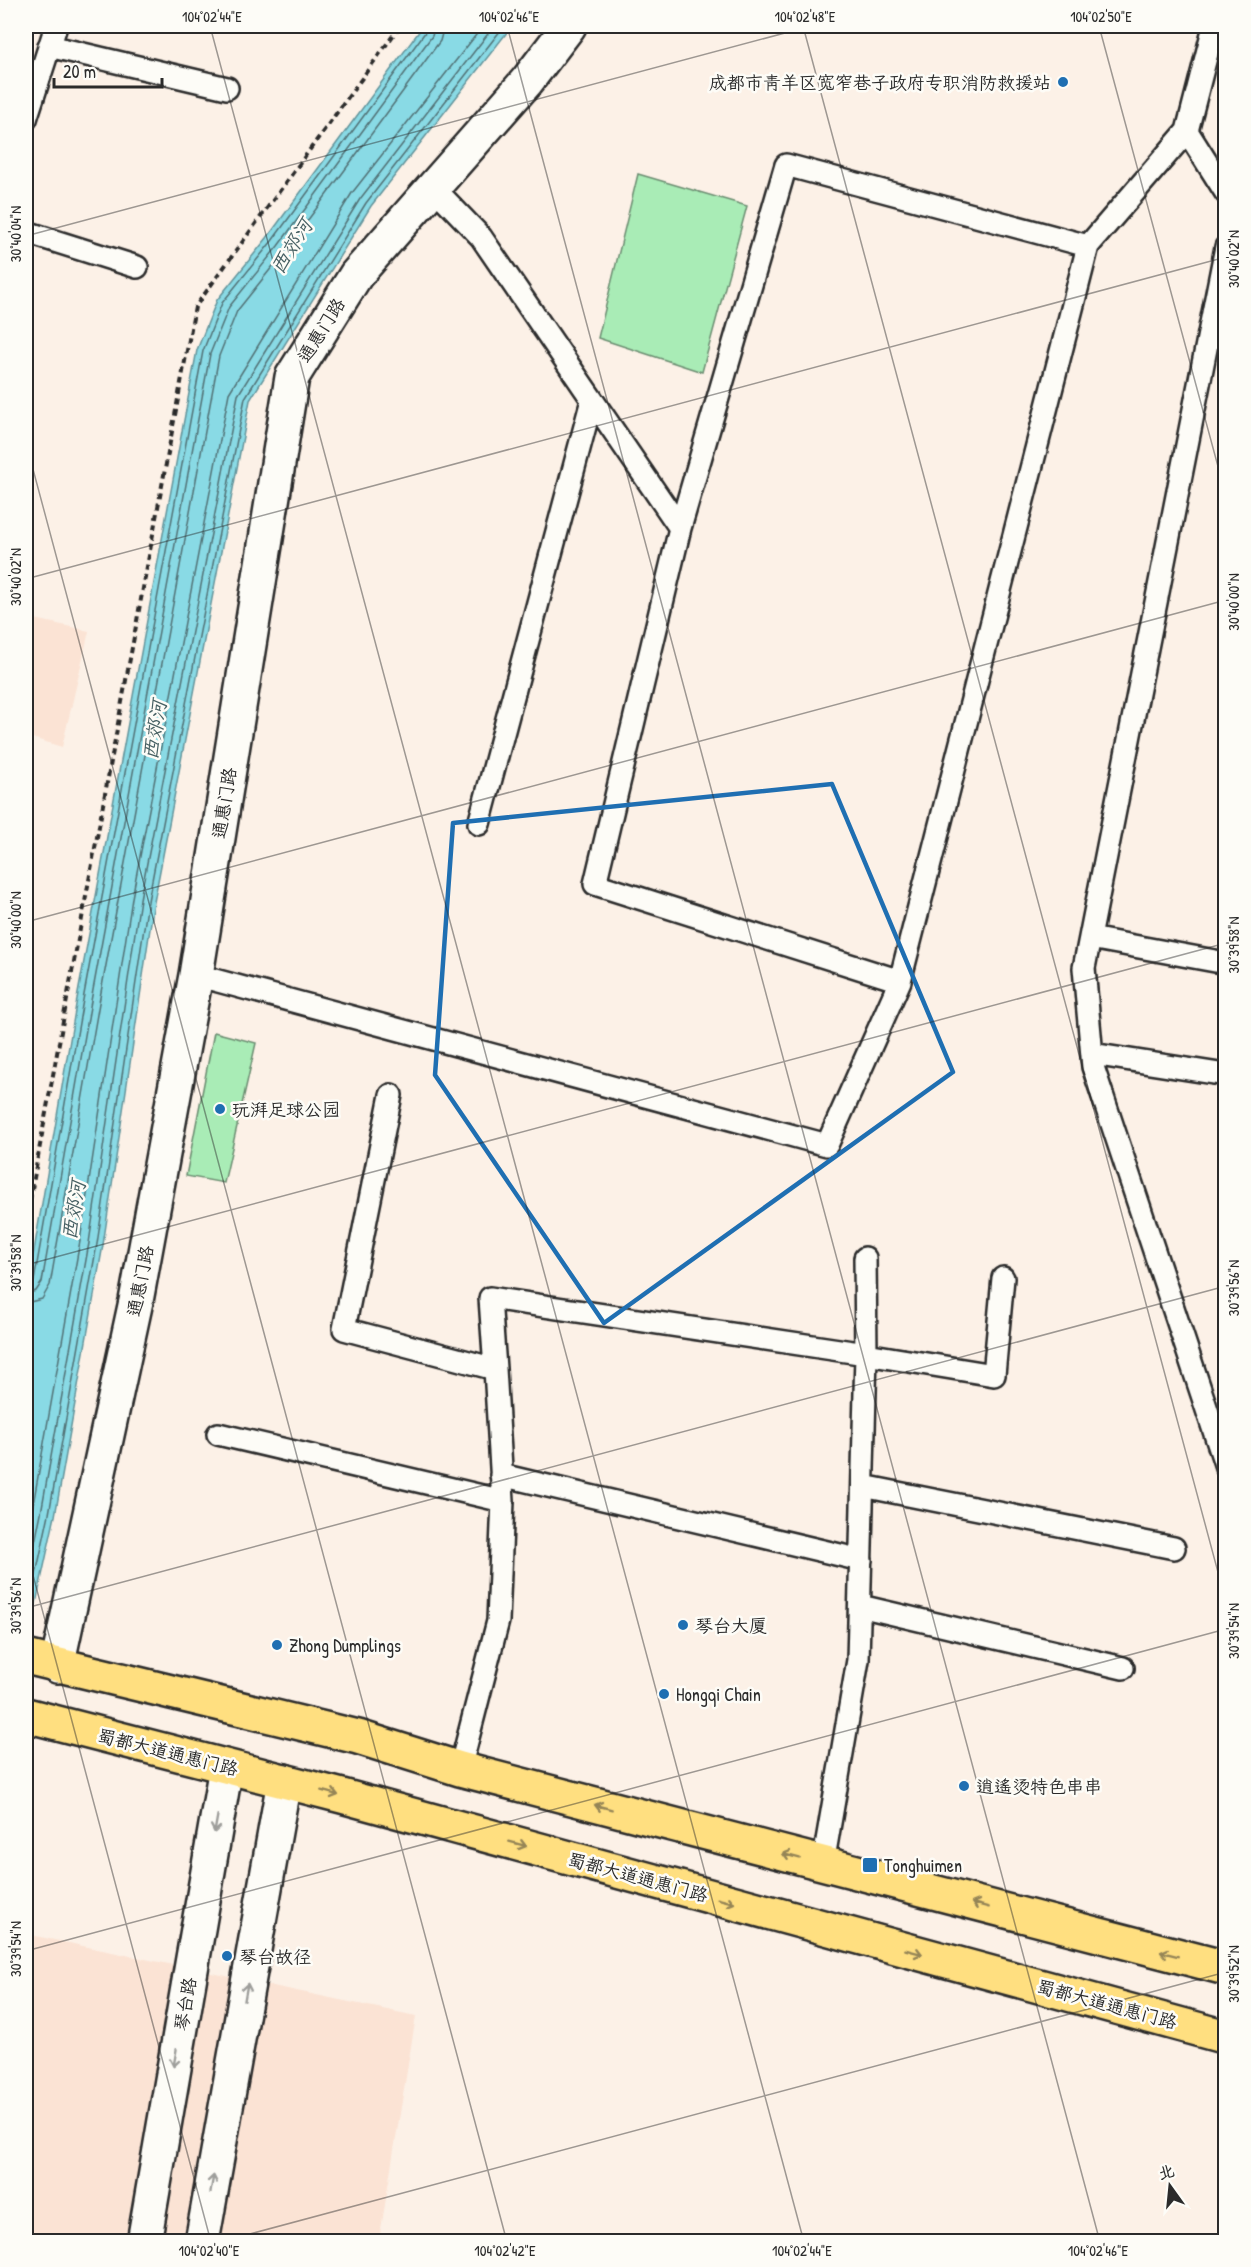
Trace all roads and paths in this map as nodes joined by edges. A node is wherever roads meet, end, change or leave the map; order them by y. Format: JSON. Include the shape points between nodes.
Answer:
{"nodes":[{"id":1,"x":56,"y":26,"type":"edge"},
{"id":2,"x":400,"y":26,"type":"edge"},
{"id":3,"x":569,"y":26,"type":"edge"},
{"id":4,"x":1214,"y":26,"type":"edge"},
{"id":5,"x":49,"y":46,"type":"junction"},
{"id":6,"x":227,"y":88,"type":"dead end"},
{"id":7,"x":26,"y":118,"type":"edge"},
{"id":8,"x":1187,"y":131,"type":"junction"},
{"id":9,"x":434,"y":187,"type":"junction"},
{"id":10,"x":1226,"y":193,"type":"edge"},
{"id":11,"x":26,"y":232,"type":"edge"},
{"id":12,"x":1088,"y":246,"type":"junction"},
{"id":13,"x":1226,"y":247,"type":"edge"},
{"id":14,"x":137,"y":267,"type":"dead end"},
{"id":15,"x":592,"y":400,"type":"junction"},
{"id":16,"x":680,"y":528,"type":"junction"},
{"id":17,"x":479,"y":824,"type":"dead end"},
{"id":18,"x":1090,"y":938,"type":"junction"},
{"id":19,"x":1226,"y":963,"type":"edge"},
{"id":20,"x":196,"y":975,"type":"junction"},
{"id":21,"x":900,"y":981,"type":"junction"},
{"id":22,"x":1092,"y":1054,"type":"junction"},
{"id":23,"x":1226,"y":1075,"type":"edge"},
{"id":24,"x":391,"y":1095,"type":"dead end"},
{"id":25,"x":26,"y":1221,"type":"edge"},
{"id":26,"x":866,"y":1258,"type":"dead end"},
{"id":27,"x":1003,"y":1278,"type":"dead end"},
{"id":28,"x":866,"y":1354,"type":"junction"},
{"id":29,"x":495,"y":1370,"type":"junction"},
{"id":30,"x":218,"y":1434,"type":"dead end"},
{"id":31,"x":1226,"y":1467,"type":"edge"},
{"id":32,"x":501,"y":1474,"type":"junction"},
{"id":33,"x":862,"y":1486,"type":"junction"},
{"id":34,"x":503,"y":1501,"type":"junction"},
{"id":35,"x":1174,"y":1548,"type":"dead end"},
{"id":36,"x":861,"y":1560,"type":"junction"},
{"id":37,"x":860,"y":1606,"type":"junction"},
{"id":38,"x":26,"y":1657,"type":"edge"},
{"id":39,"x":57,"y":1666,"type":"junction"},
{"id":40,"x":1123,"y":1668,"type":"dead end"},
{"id":41,"x":37,"y":1718,"type":"edge"},
{"id":42,"x":226,"y":1767,"type":"junction"},
{"id":43,"x":460,"y":1769,"type":"junction"},
{"id":44,"x":284,"y":1781,"type":"junction"},
{"id":45,"x":823,"y":1864,"type":"junction"},
{"id":46,"x":1226,"y":1968,"type":"edge"},
{"id":47,"x":1226,"y":2037,"type":"edge"},
{"id":48,"x":144,"y":2241,"type":"edge"},
{"id":49,"x":202,"y":2241,"type":"edge"}],
"edges":[{"from":1,"to":5,"type":"lane"},
{"from":2,"to":25,"type":"path","via":[[195,307]]},
{"from":3,"to":9,"type":"street","name":"通惠门路","via":[[527,81]]},
{"from":4,"to":8,"type":"lane"},
{"from":5,"to":6,"type":"lane"},
{"from":5,"to":7,"type":"lane"},
{"from":8,"to":10,"type":"lane"},
{"from":8,"to":12,"type":"lane"},
{"from":9,"to":15,"type":"lane","via":[[481,237]]},
{"from":9,"to":20,"type":"street","name":"通惠门路","via":[[356,275],[292,378]]},
{"from":11,"to":14,"type":"lane"},
{"from":12,"to":16,"type":"lane","via":[[786,165]]},
{"from":12,"to":21,"type":"lane"},
{"from":13,"to":18,"type":"lane"},
{"from":15,"to":16,"type":"lane"},
{"from":15,"to":17,"type":"lane"},
{"from":16,"to":21,"type":"lane","via":[[595,884]]},
{"from":18,"to":19,"type":"lane"},
{"from":18,"to":22,"type":"lane","via":[[1084,968]]},
{"from":20,"to":21,"type":"lane","via":[[827,1145]]},
{"from":20,"to":39,"type":"street","name":"通惠门路","via":[[136,1301]]},
{"from":22,"to":23,"type":"lane"},
{"from":22,"to":31,"type":"lane"},
{"from":24,"to":29,"type":"lane","via":[[344,1329]]},
{"from":26,"to":28,"type":"lane"},
{"from":27,"to":28,"type":"lane","via":[[994,1375]]},
{"from":28,"to":29,"type":"lane","via":[[490,1298]]},
{"from":28,"to":33,"type":"lane"},
{"from":29,"to":32,"type":"lane"},
{"from":30,"to":34,"type":"lane"},
{"from":32,"to":34,"type":"lane"},
{"from":32,"to":36,"type":"lane"},
{"from":33,"to":35,"type":"lane"},
{"from":33,"to":36,"type":"lane"},
{"from":34,"to":43,"type":"lane","via":[[498,1621]]},
{"from":36,"to":37,"type":"lane"},
{"from":37,"to":40,"type":"lane"},
{"from":37,"to":45,"type":"lane","via":[[858,1660]]},
{"from":38,"to":39,"type":"main road"},
{"from":39,"to":43,"type":"main road","via":[[358,1737]]},
{"from":41,"to":42,"type":"main road","name":"蜀都大道通惠门路"},
{"from":42,"to":44,"type":"main road","name":"蜀都大道通惠门路"},
{"from":42,"to":48,"type":"street","name":"琴台路","one_way":true},
{"from":45,"to":43,"type":"main road","one_way":true},
{"from":44,"to":47,"type":"main road","name":"蜀都大道通惠门路","one_way":true},
{"from":49,"to":44,"type":"street","one_way":true},
{"from":46,"to":45,"type":"main road","one_way":true}]}
